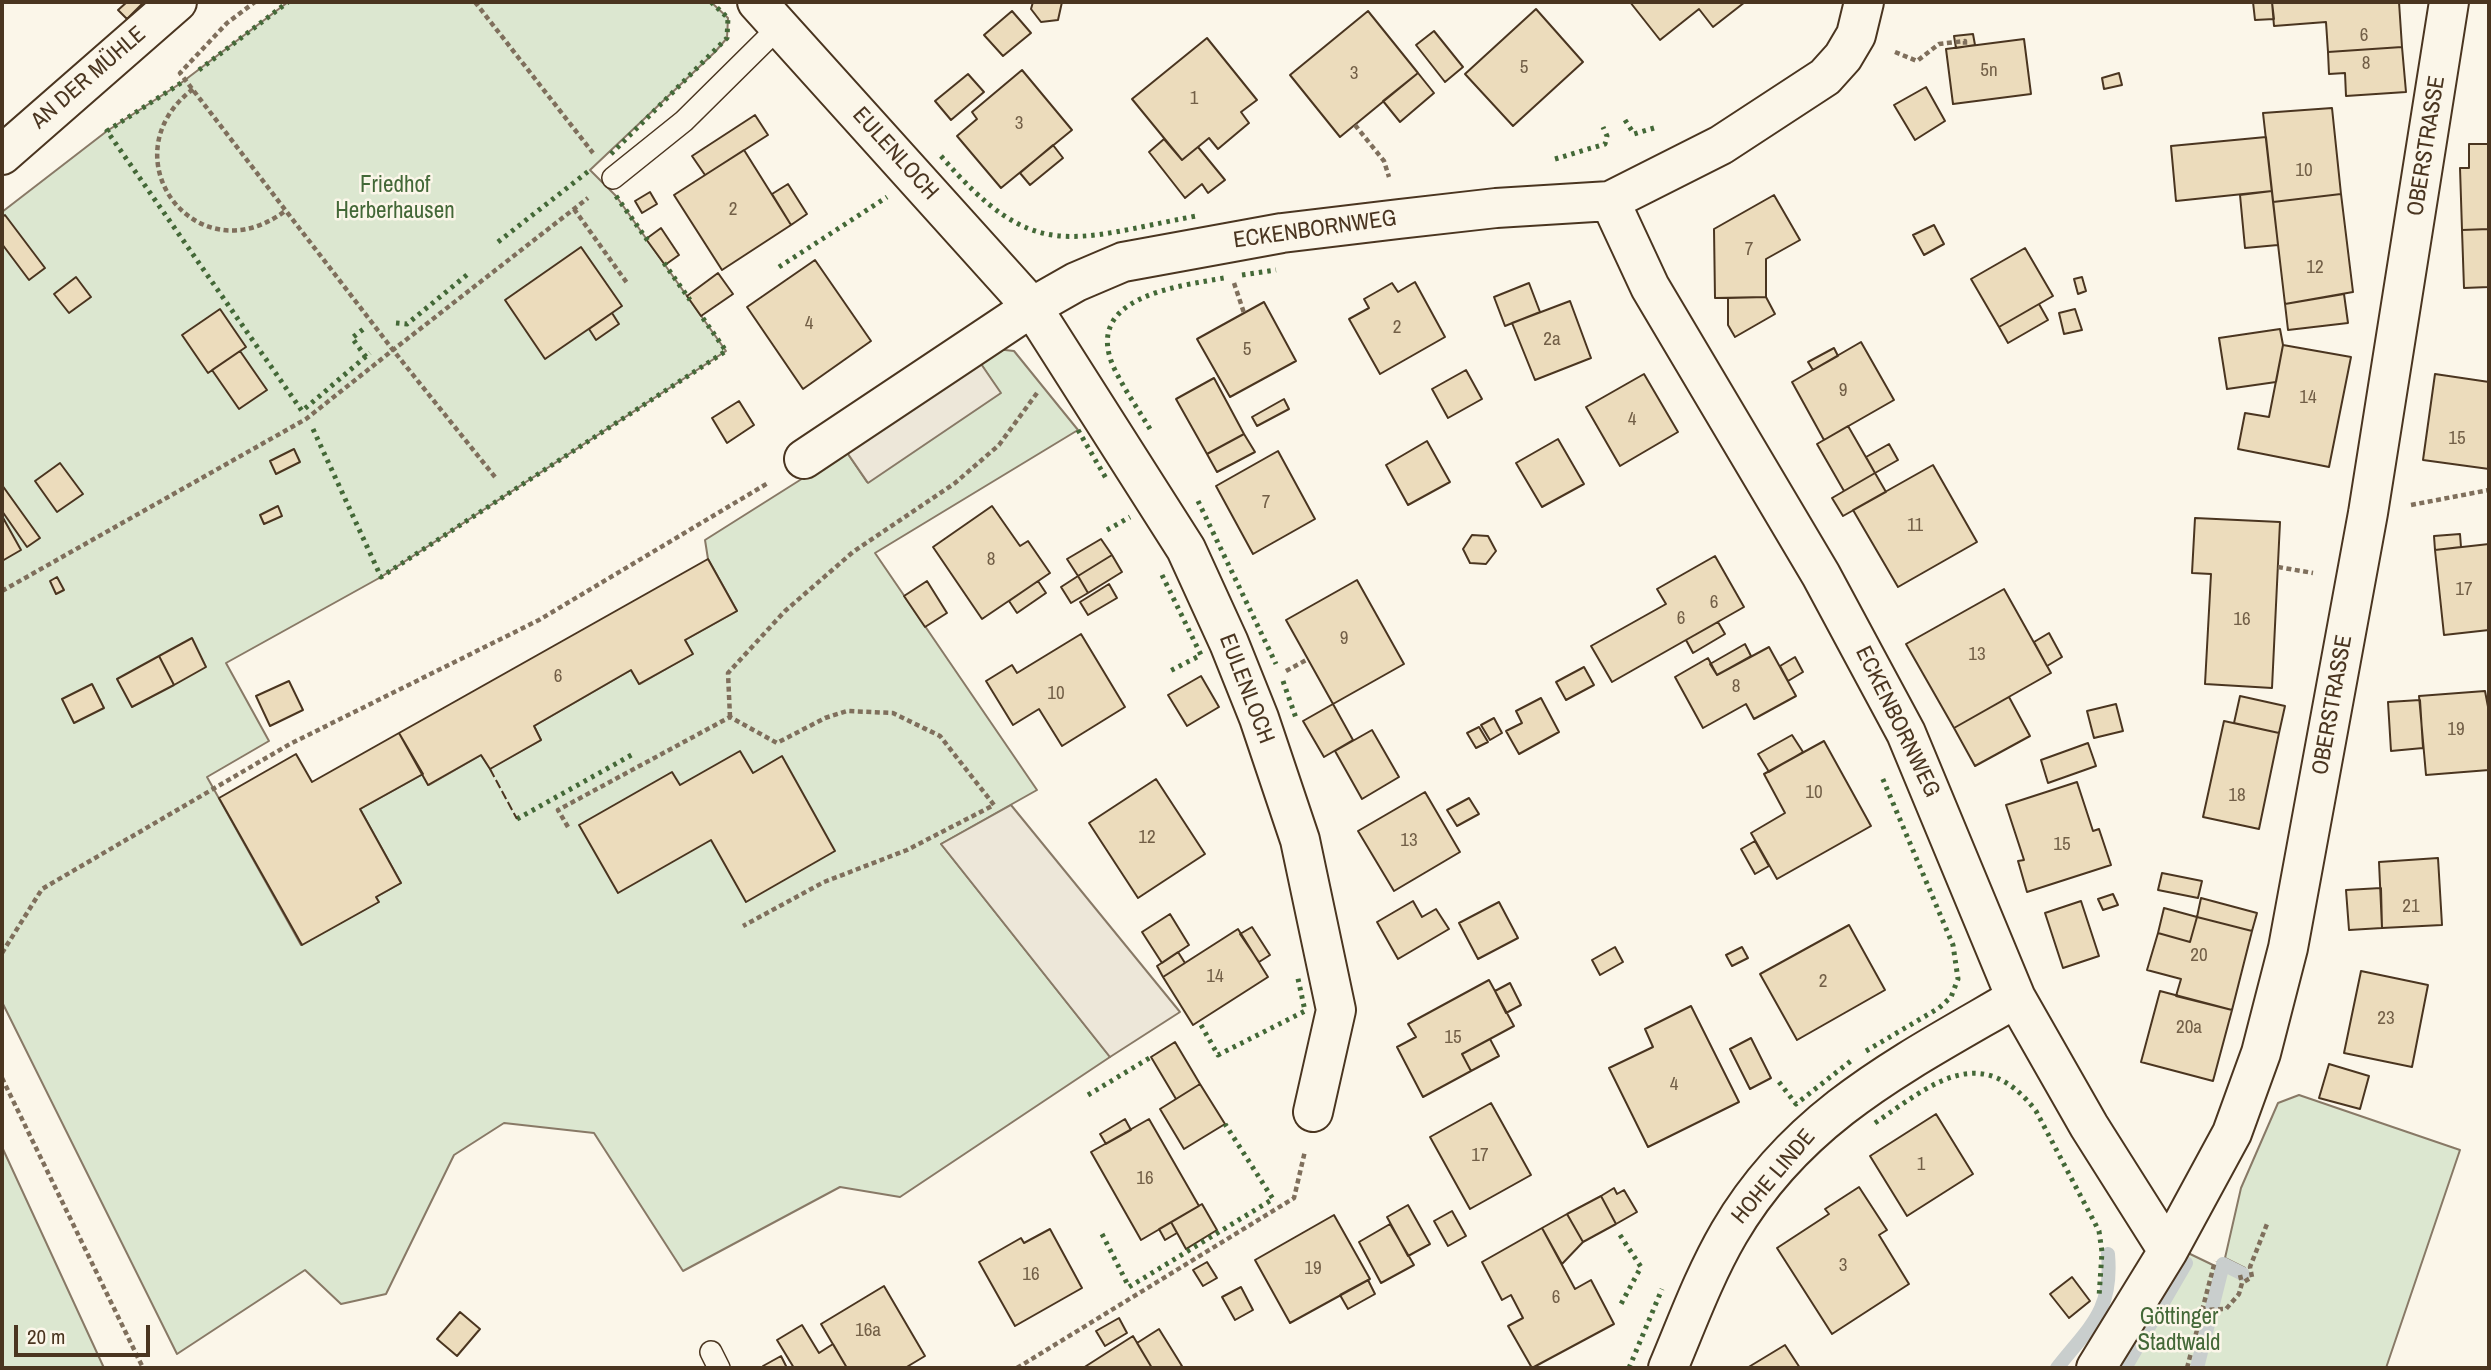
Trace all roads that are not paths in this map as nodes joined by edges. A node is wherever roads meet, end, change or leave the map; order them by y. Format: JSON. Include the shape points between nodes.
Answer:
{"nodes":[{"id":1,"x":177,"y":2,"type":"edge"},
{"id":2,"x":2449,"y":2,"type":"edge"},
{"id":3,"x":769,"y":14,"type":"edge"},
{"id":4,"x":1860,"y":18,"type":"edge"},
{"id":5,"x":2,"y":155,"type":"edge"},
{"id":6,"x":613,"y":178,"type":"road end"},
{"id":7,"x":1609,"y":201,"type":"junction"},
{"id":8,"x":1032,"y":307,"type":"junction"},
{"id":9,"x":804,"y":459,"type":"road end"},
{"id":10,"x":2016,"y":998,"type":"junction"},
{"id":11,"x":1313,"y":1112,"type":"road end"},
{"id":12,"x":2168,"y":1251,"type":"junction"},
{"id":13,"x":1668,"y":1368,"type":"edge"},
{"id":14,"x":2096,"y":1368,"type":"edge"}],
"edges":[{"from":1,"to":5,"type":"street","name":"AN DER MÜHLE"},
{"from":2,"to":12,"type":"street","name":"OBERSTRASSE","via":[[2368,513],[2288,948],[2261,1053],[2232,1133]]},
{"from":3,"to":6,"type":"lane","via":[[684,121]]},
{"from":3,"to":8,"type":"street","name":"EULENLOCH"},
{"from":4,"to":7,"type":"street","name":"ECKENBORNWEG","via":[[1843,57],[1804,93],[1721,145]]},
{"from":7,"to":8,"type":"street","name":"ECKENBORNWEG","via":[[1399,219],[1257,237],[1123,261]]},
{"from":7,"to":10,"type":"street","name":"ECKENBORNWEG","via":[[1650,287],[1821,575],[1906,733]]},
{"from":8,"to":9,"type":"street"},
{"from":8,"to":11,"type":"street","name":"EULENLOCH","via":[[1185,550],[1234,655],[1292,816],[1336,1010]]},
{"from":10,"to":12,"type":"street","name":"ECKENBORNWEG"},
{"from":10,"to":13,"type":"street","name":"HOHE LINDE","via":[[1870,1083],[1796,1145],[1730,1231],[1707,1273]]},
{"from":12,"to":14,"type":"street","name":"OBERSTRASSE"}]}
